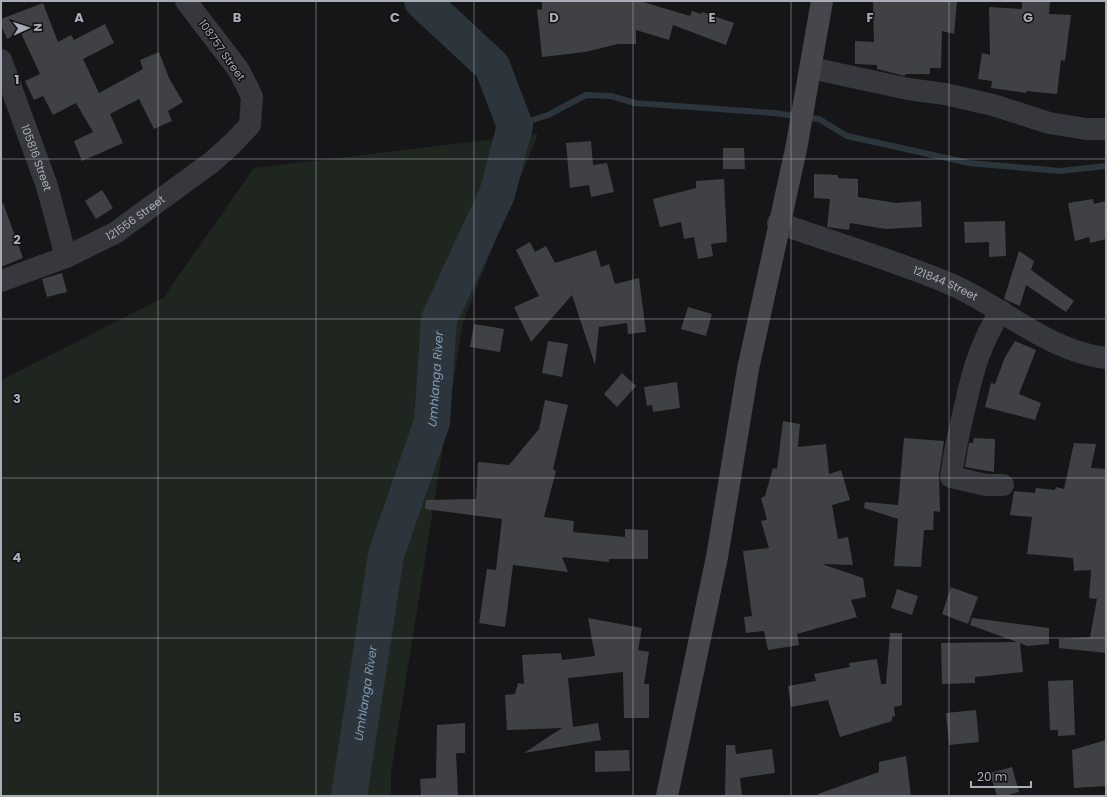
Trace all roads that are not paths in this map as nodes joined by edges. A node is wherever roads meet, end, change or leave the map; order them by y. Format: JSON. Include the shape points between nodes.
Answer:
{"nodes":[{"id":1,"x":186,"y":1,"type":"edge"},
{"id":2,"x":822,"y":1,"type":"edge"},
{"id":3,"x":1,"y":60,"type":"edge"},
{"id":4,"x":809,"y":77,"type":"junction"},
{"id":5,"x":250,"y":125,"type":"joint"},
{"id":6,"x":1106,"y":129,"type":"edge"},
{"id":7,"x":778,"y":223,"type":"junction"},
{"id":8,"x":66,"y":257,"type":"junction"},
{"id":9,"x":1,"y":281,"type":"edge"},
{"id":10,"x":1001,"y":311,"type":"junction"},
{"id":11,"x":1106,"y":358,"type":"edge"},
{"id":12,"x":1004,"y":485,"type":"dead end"},
{"id":13,"x":667,"y":796,"type":"edge"}],
"edges":[{"from":1,"to":5,"type":"street","name":"108757 Street","via":[[241,75],[252,98]]},
{"from":2,"to":4,"type":"street"},
{"from":3,"to":8,"type":"street","name":"105816 Street","via":[[47,186]]},
{"from":4,"to":6,"type":"street","via":[[945,94],[993,105],[1049,123],[1086,129]]},
{"from":4,"to":7,"type":"street","via":[[796,149]]},
{"from":5,"to":8,"type":"street","name":"121556 Street","via":[[212,162],[150,209],[114,233]]},
{"from":7,"to":10,"type":"street","name":"121844 Street","via":[[948,283]]},
{"from":7,"to":13,"type":"street","via":[[748,369],[717,556]]},
{"from":8,"to":9,"type":"street","name":"121556 Street"},
{"from":10,"to":11,"type":"street","name":"121844 Street","via":[[1031,331],[1063,346]]},
{"from":10,"to":12,"type":"street","via":[[978,354],[969,384],[950,477],[986,485]]}]}
